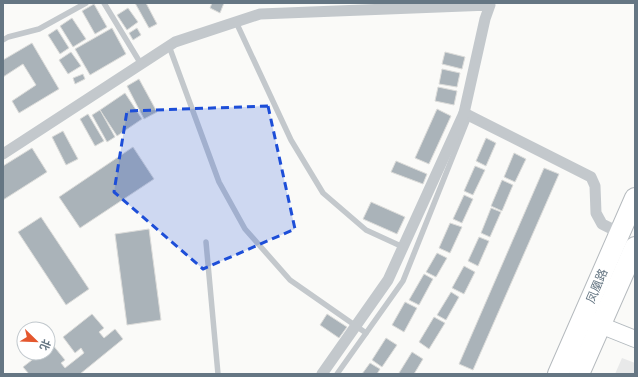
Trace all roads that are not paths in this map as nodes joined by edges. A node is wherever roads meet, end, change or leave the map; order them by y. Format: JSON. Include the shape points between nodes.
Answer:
{"nodes":[{"id":1,"x":86,"y":3,"type":"edge"},
{"id":2,"x":104,"y":3,"type":"edge"},
{"id":3,"x":236,"y":22,"type":"junction"},
{"id":4,"x":3,"y":40,"type":"edge"},
{"id":5,"x":169,"y":46,"type":"junction"},
{"id":6,"x":141,"y":64,"type":"junction"},
{"id":7,"x":467,"y":114,"type":"junction"},
{"id":8,"x":3,"y":154,"type":"edge"},
{"id":9,"x":635,"y":198,"type":"edge"},
{"id":10,"x":620,"y":234,"type":"junction"},
{"id":11,"x":206,"y":242,"type":"dead end"},
{"id":12,"x":403,"y":247,"type":"junction"},
{"id":13,"x":635,"y":247,"type":"edge"},
{"id":14,"x":592,"y":321,"type":"junction"},
{"id":15,"x":356,"y":326,"type":"junction"},
{"id":16,"x":366,"y":333,"type":"junction"},
{"id":17,"x":635,"y":339,"type":"edge"},
{"id":18,"x":218,"y":374,"type":"edge"},
{"id":19,"x":322,"y":374,"type":"edge"},
{"id":20,"x":337,"y":374,"type":"edge"},
{"id":21,"x":558,"y":374,"type":"edge"},
{"id":22,"x":579,"y":374,"type":"edge"}],
"edges":[{"from":1,"to":4,"type":"lane","via":[[39,29]]},
{"from":2,"to":6,"type":"lane"},
{"from":3,"to":5,"type":"street"},
{"from":3,"to":7,"type":"street","via":[[264,14],[490,4]]},
{"from":3,"to":12,"type":"lane","via":[[291,140],[323,193],[366,230]]},
{"from":5,"to":6,"type":"street"},
{"from":5,"to":15,"type":"lane","via":[[220,182],[245,229],[290,280]]},
{"from":6,"to":8,"type":"street"},
{"from":7,"to":10,"type":"street","via":[[591,177],[595,186],[596,212],[602,224]]},
{"from":7,"to":12,"type":"street"},
{"from":7,"to":16,"type":"lane","via":[[403,281]]},
{"from":9,"to":10,"type":"highway","name":"凤凰路"},
{"from":10,"to":14,"type":"highway","name":"凤凰路"},
{"from":11,"to":18,"type":"lane"},
{"from":12,"to":15,"type":"street","via":[[388,280]]},
{"from":13,"to":14,"type":"highway","name":"凤凰路"},
{"from":14,"to":17,"type":"street"},
{"from":14,"to":21,"type":"highway","name":"凤凰路"},
{"from":14,"to":22,"type":"highway","name":"凤凰路"},
{"from":15,"to":16,"type":"lane"},
{"from":15,"to":19,"type":"street"},
{"from":16,"to":20,"type":"lane"}]}
